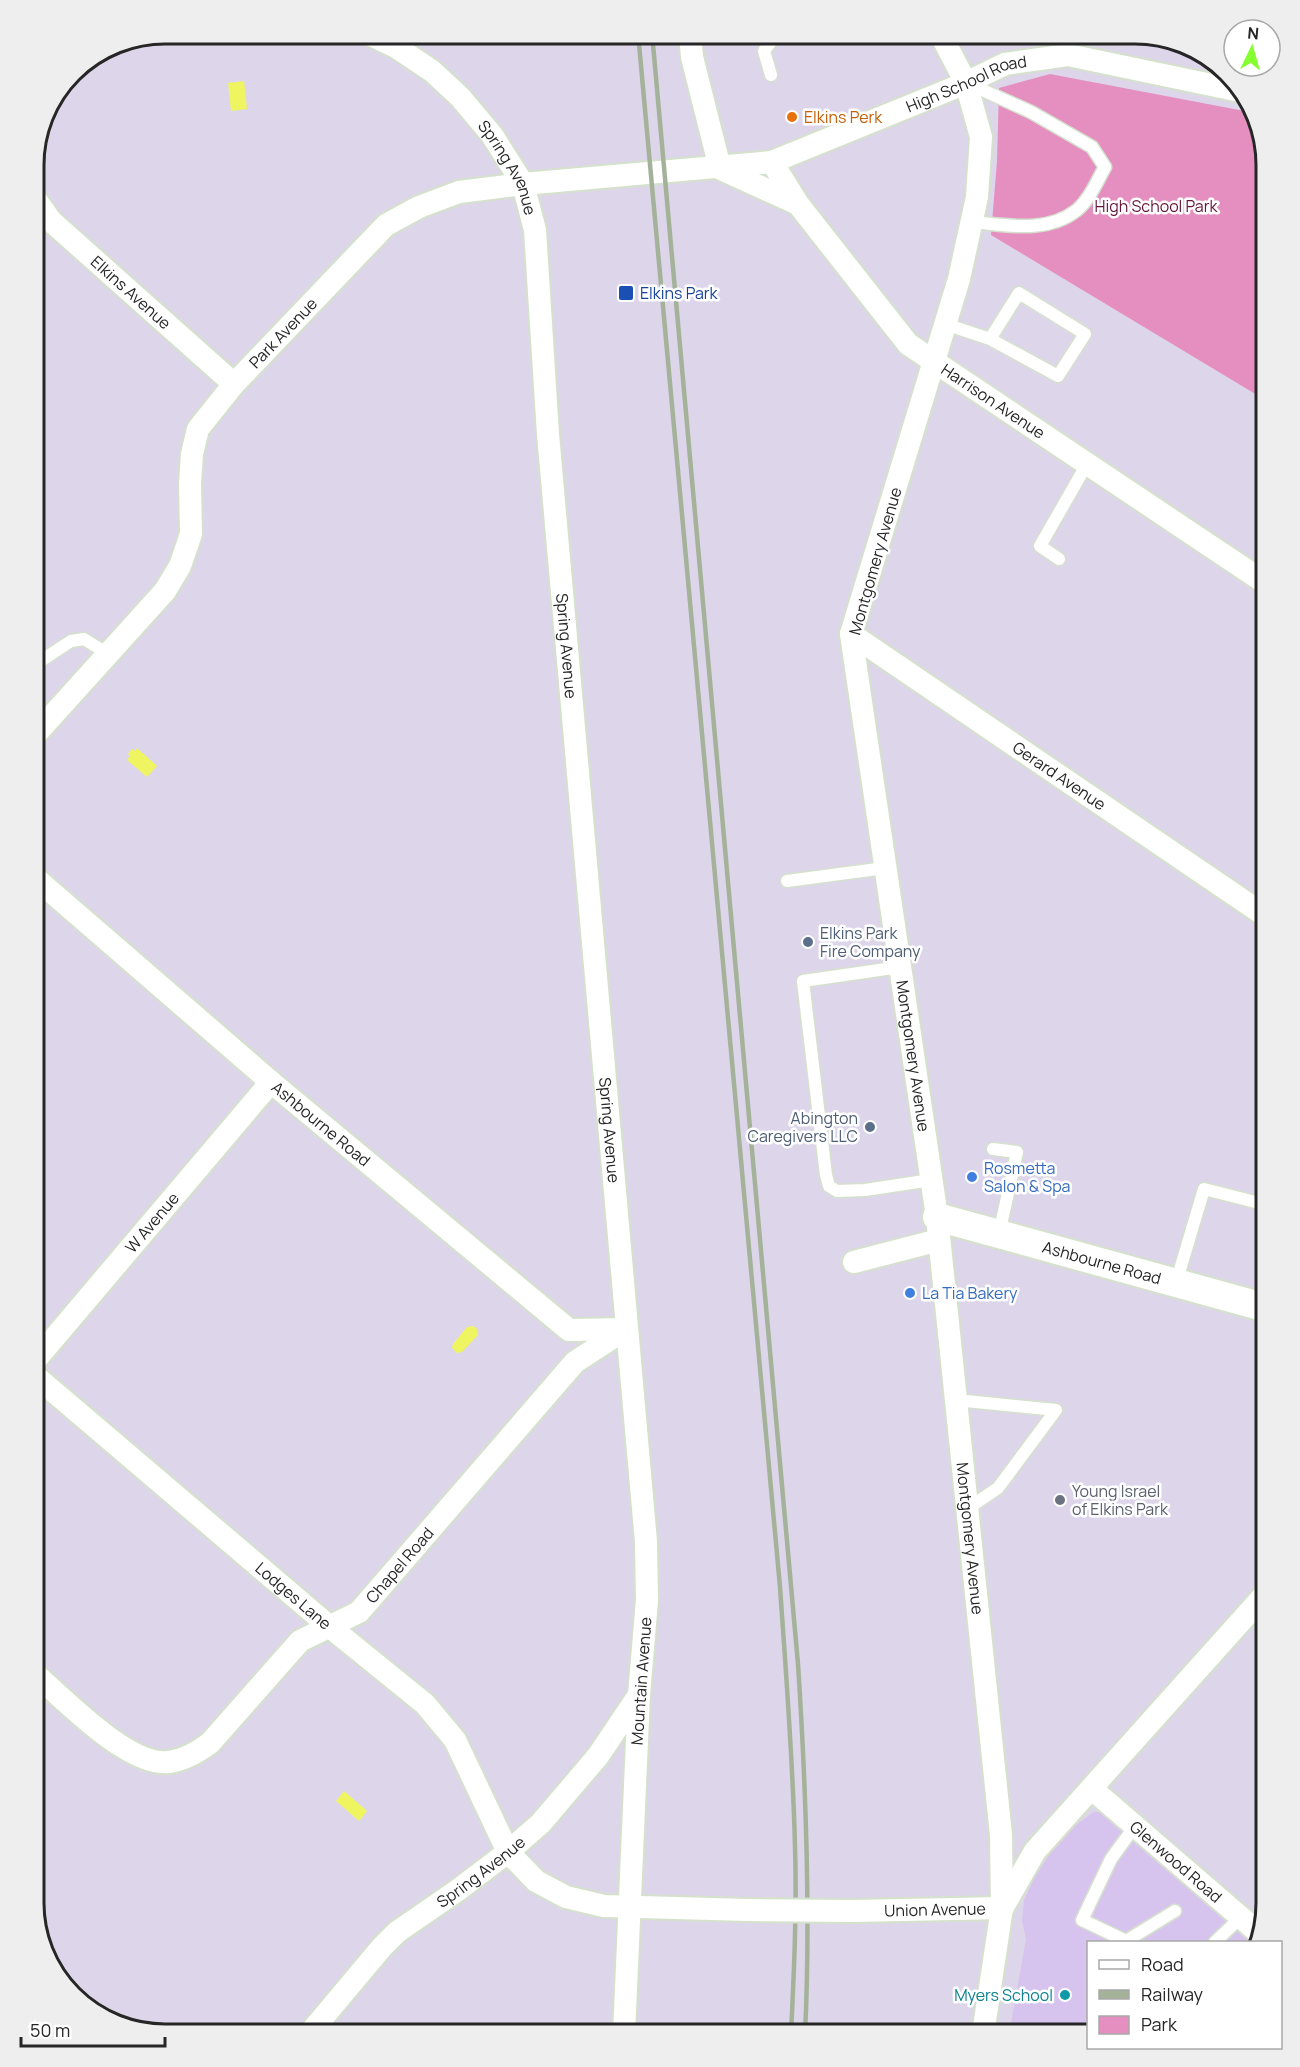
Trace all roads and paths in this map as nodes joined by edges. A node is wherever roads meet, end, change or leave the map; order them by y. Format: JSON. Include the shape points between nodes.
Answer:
{"nodes":[{"id":1,"x":390,"y":44,"type":"edge"},
{"id":2,"x":691,"y":44,"type":"edge"},
{"id":3,"x":768,"y":44,"type":"edge"},
{"id":4,"x":946,"y":44,"type":"edge"},
{"id":5,"x":771,"y":75,"type":"dead end"},
{"id":6,"x":966,"y":82,"type":"junction"},
{"id":7,"x":1229,"y":89,"type":"edge"},
{"id":8,"x":772,"y":162,"type":"junction"},
{"id":9,"x":720,"y":168,"type":"junction"},
{"id":10,"x":523,"y":184,"type":"junction"},
{"id":11,"x":798,"y":204,"type":"junction"},
{"id":12,"x":44,"y":211,"type":"edge"},
{"id":13,"x":972,"y":222,"type":"junction"},
{"id":14,"x":945,"y":324,"type":"junction"},
{"id":15,"x":990,"y":339,"type":"junction"},
{"id":16,"x":933,"y":361,"type":"junction"},
{"id":17,"x":234,"y":384,"type":"junction"},
{"id":18,"x":1087,"y":464,"type":"junction"},
{"id":19,"x":1059,"y":560,"type":"dead end"},
{"id":20,"x":1256,"y":577,"type":"edge"},
{"id":21,"x":851,"y":634,"type":"junction"},
{"id":22,"x":108,"y":654,"type":"junction"},
{"id":23,"x":44,"y":659,"type":"edge"},
{"id":24,"x":44,"y":725,"type":"edge"},
{"id":25,"x":885,"y":868,"type":"junction"},
{"id":26,"x":786,"y":881,"type":"dead end"},
{"id":27,"x":44,"y":886,"type":"edge"},
{"id":28,"x":1256,"y":910,"type":"edge"},
{"id":29,"x":900,"y":967,"type":"junction"},
{"id":30,"x":271,"y":1082,"type":"junction"},
{"id":31,"x":993,"y":1149,"type":"dead end"},
{"id":32,"x":931,"y":1180,"type":"junction"},
{"id":33,"x":1256,"y":1202,"type":"edge"},
{"id":34,"x":938,"y":1229,"type":"junction"},
{"id":35,"x":999,"y":1234,"type":"junction"},
{"id":36,"x":854,"y":1262,"type":"dead end"},
{"id":37,"x":1176,"y":1283,"type":"junction"},
{"id":38,"x":1256,"y":1305,"type":"edge"},
{"id":39,"x":626,"y":1329,"type":"junction"},
{"id":40,"x":44,"y":1350,"type":"edge"},
{"id":41,"x":44,"y":1383,"type":"edge"},
{"id":42,"x":956,"y":1400,"type":"junction"},
{"id":43,"x":967,"y":1509,"type":"junction"},
{"id":44,"x":1256,"y":1604,"type":"edge"},
{"id":45,"x":330,"y":1627,"type":"junction"},
{"id":46,"x":44,"y":1682,"type":"edge"},
{"id":47,"x":639,"y":1695,"type":"junction"},
{"id":48,"x":1092,"y":1790,"type":"junction"},
{"id":49,"x":1135,"y":1826,"type":"junction"},
{"id":50,"x":508,"y":1852,"type":"junction"},
{"id":51,"x":629,"y":1906,"type":"junction"},
{"id":52,"x":1002,"y":1908,"type":"junction"},
{"id":53,"x":1176,"y":1911,"type":"dead end"},
{"id":54,"x":1241,"y":1917,"type":"junction"},
{"id":55,"x":1253,"y":1928,"type":"edge"},
{"id":56,"x":1216,"y":1941,"type":"edge"},
{"id":57,"x":318,"y":2023,"type":"edge"},
{"id":58,"x":624,"y":2023,"type":"edge"},
{"id":59,"x":985,"y":2024,"type":"edge"}],
"edges":[{"from":1,"to":10,"type":"street","name":"Spring Avenue","via":[[432,71],[460,98],[492,135]]},
{"from":2,"to":9,"type":"street"},
{"from":3,"to":5,"type":"lane","via":[[764,51]]},
{"from":4,"to":6,"type":"street","name":"Montgomery Avenue"},
{"from":6,"to":7,"type":"street","name":"High School Road","via":[[1005,64],[1068,55]]},
{"from":6,"to":8,"type":"street","name":"High School Road"},
{"from":6,"to":13,"type":"street","name":"Montgomery Avenue","via":[[981,137]]},
{"from":6,"to":13,"type":"lane","via":[[1031,112],[1092,147],[1106,167],[1076,210],[1053,222],[1025,228]]},
{"from":8,"to":9,"type":"street","name":"Park Avenue"},
{"from":8,"to":11,"type":"street","name":"Harrison Avenue"},
{"from":9,"to":10,"type":"street","name":"Park Avenue"},
{"from":9,"to":11,"type":"street"},
{"from":10,"to":17,"type":"street","name":"Park Avenue","via":[[459,192],[386,225]]},
{"from":10,"to":39,"type":"street","name":"Spring Avenue","via":[[535,230],[548,434]]},
{"from":11,"to":16,"type":"street","name":"Harrison Avenue","via":[[908,344]]},
{"from":12,"to":17,"type":"street","name":"Elkins Avenue"},
{"from":13,"to":14,"type":"street","name":"Montgomery Avenue"},
{"from":14,"to":15,"type":"lane"},
{"from":14,"to":16,"type":"street","name":"Montgomery Avenue"},
{"from":15,"to":15,"type":"lane","via":[[1020,293],[1085,334],[1058,376]]},
{"from":16,"to":18,"type":"street","name":"Harrison Avenue"},
{"from":16,"to":21,"type":"street","name":"Montgomery Avenue"},
{"from":17,"to":22,"type":"street","name":"Park Avenue","via":[[198,429],[190,483],[191,534],[180,566],[165,591]]},
{"from":18,"to":19,"type":"lane","via":[[1040,546]]},
{"from":18,"to":20,"type":"street","name":"Harrison Avenue"},
{"from":21,"to":25,"type":"street","name":"Montgomery Avenue"},
{"from":21,"to":28,"type":"street","name":"Gerard Avenue"},
{"from":22,"to":23,"type":"lane","via":[[84,639],[71,641]]},
{"from":22,"to":24,"type":"street","name":"Park Avenue"},
{"from":25,"to":26,"type":"lane"},
{"from":25,"to":29,"type":"street","name":"Montgomery Avenue"},
{"from":27,"to":30,"type":"street","name":"Ashbourne Road"},
{"from":29,"to":32,"type":"street","name":"Montgomery Avenue"},
{"from":29,"to":32,"type":"lane","via":[[803,981],[826,1175],[829,1186],[837,1191]]},
{"from":30,"to":39,"type":"street","name":"Ashbourne Road","via":[[569,1330]]},
{"from":30,"to":40,"type":"street","name":"W Avenue"},
{"from":31,"to":35,"type":"lane","via":[[1017,1152]]},
{"from":32,"to":34,"type":"street","name":"Montgomery Avenue"},
{"from":33,"to":37,"type":"lane","via":[[1204,1189]]},
{"from":34,"to":35,"type":"street","name":"Ashbourne Road"},
{"from":34,"to":36,"type":"street","name":"Ashbourne Road"},
{"from":34,"to":42,"type":"street","name":"Montgomery Avenue"},
{"from":35,"to":37,"type":"street","name":"Ashbourne Road"},
{"from":37,"to":38,"type":"street","name":"Ashbourne Road"},
{"from":39,"to":45,"type":"street","name":"Chapel Road","via":[[575,1362],[359,1612]]},
{"from":39,"to":47,"type":"street","name":"Mountain Avenue","via":[[646,1542],[647,1600]]},
{"from":41,"to":45,"type":"street","name":"Lodges Lane"},
{"from":42,"to":43,"type":"street","name":"Montgomery Avenue"},
{"from":42,"to":43,"type":"lane","via":[[1056,1410],[998,1488]]},
{"from":43,"to":52,"type":"street","name":"Montgomery Avenue","via":[[1001,1835]]},
{"from":44,"to":48,"type":"street","name":"Union Avenue"},
{"from":45,"to":46,"type":"street","name":"Chapel Road","via":[[300,1641],[210,1743],[167,1762],[145,1758],[112,1741]]},
{"from":45,"to":50,"type":"street","name":"Lodges Lane","via":[[424,1704],[455,1740]]},
{"from":47,"to":50,"type":"street","name":"Spring Avenue","via":[[575,1785]]},
{"from":47,"to":51,"type":"street","name":"Mountain Avenue"},
{"from":48,"to":49,"type":"street","name":"Glenwood Road"},
{"from":48,"to":52,"type":"street","name":"Union Avenue","via":[[1035,1851]]},
{"from":49,"to":53,"type":"lane","via":[[1111,1859],[1082,1920],[1126,1941]]},
{"from":49,"to":54,"type":"street","name":"Glenwood Road"},
{"from":50,"to":51,"type":"street","name":"Union Avenue","via":[[550,1890],[604,1906]]},
{"from":50,"to":57,"type":"street","name":"Spring Avenue","via":[[397,1932]]},
{"from":51,"to":52,"type":"street","name":"Union Avenue","bridge":true,"via":[[854,1911]]},
{"from":51,"to":58,"type":"street","name":"Mountain Avenue"},
{"from":52,"to":59,"type":"street","name":"Montgomery Avenue"},
{"from":54,"to":55,"type":"street","name":"Glenwood Road"},
{"from":54,"to":56,"type":"lane"}]}
